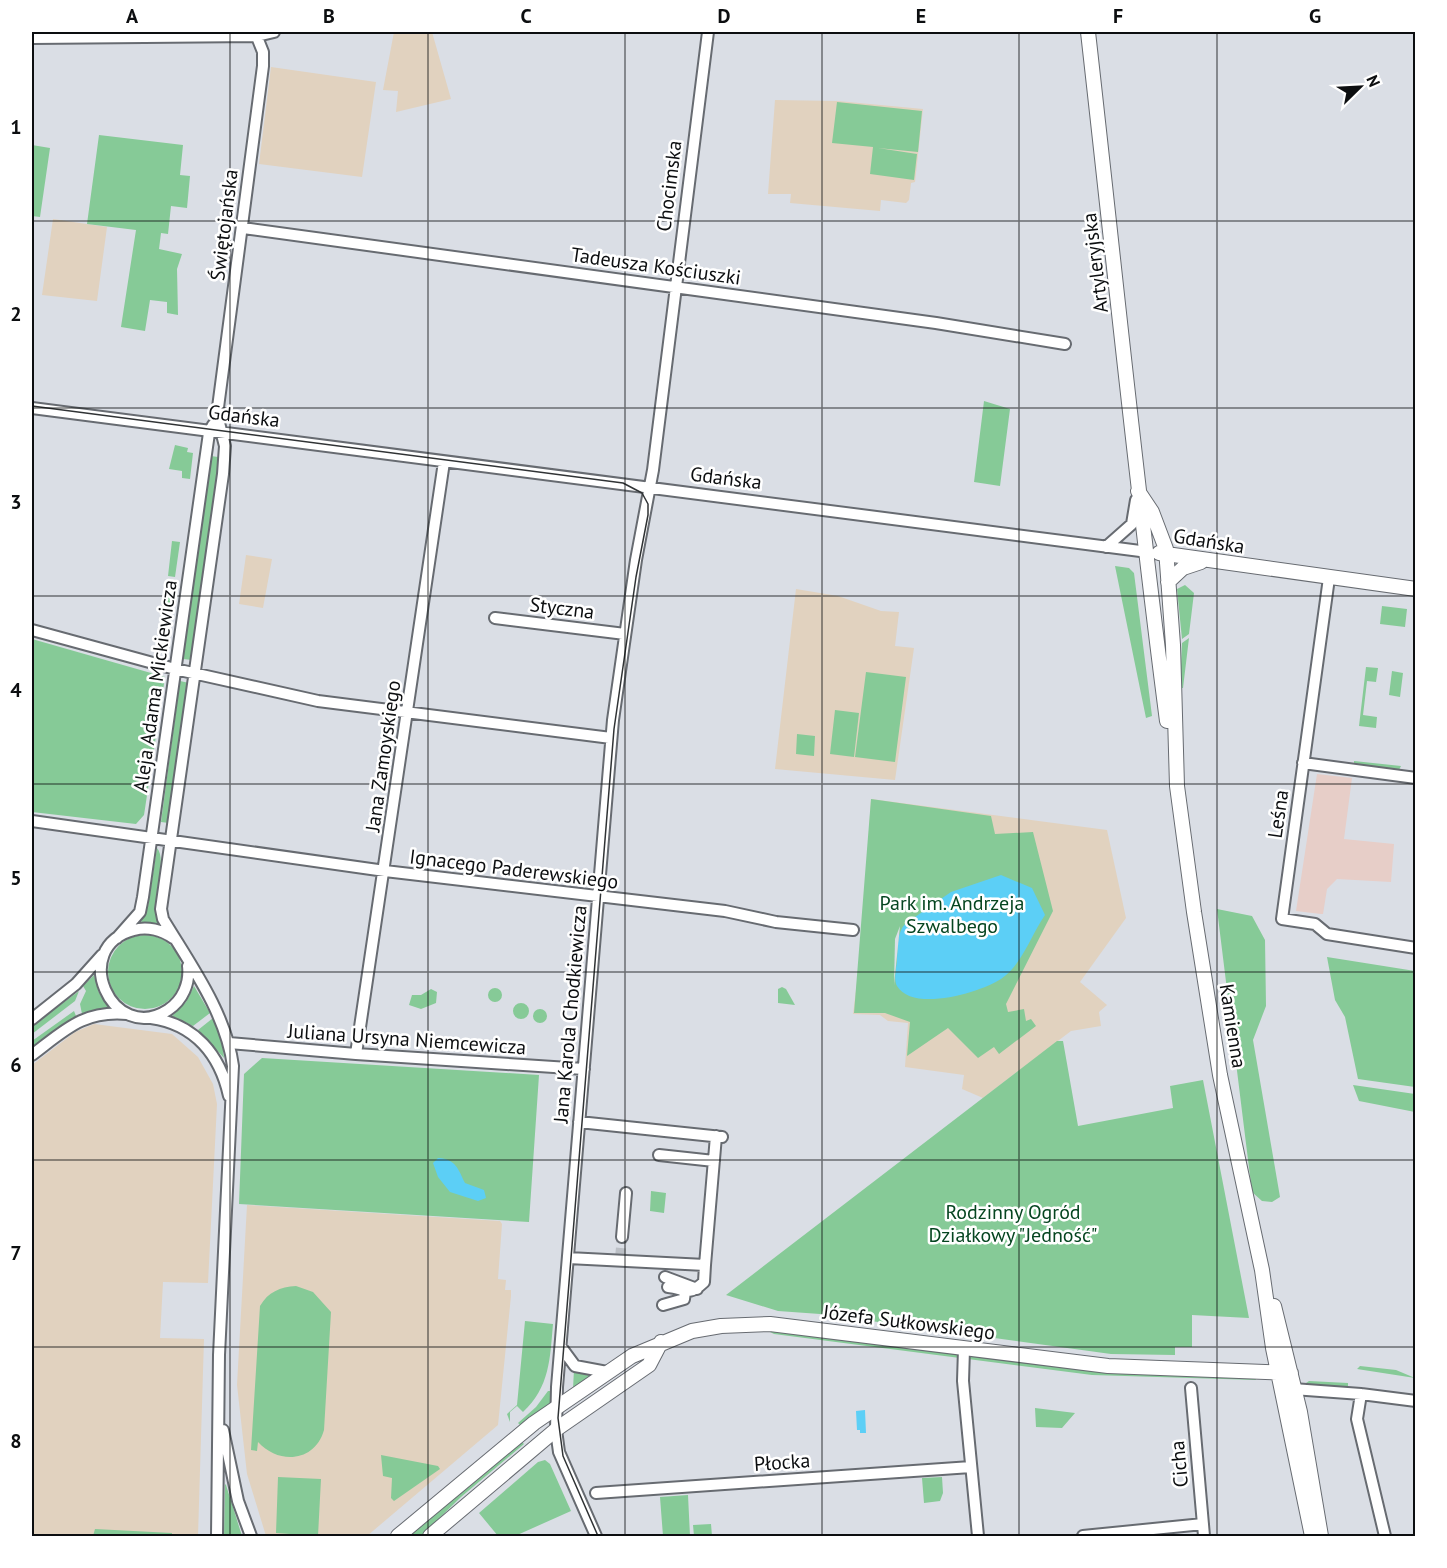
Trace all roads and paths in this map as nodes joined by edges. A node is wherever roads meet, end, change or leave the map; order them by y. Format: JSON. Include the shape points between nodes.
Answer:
{"nodes":[{"id":1,"x":274,"y":32,"type":"edge"},
{"id":2,"x":708,"y":32,"type":"edge"},
{"id":3,"x":1088,"y":32,"type":"edge"},
{"id":4,"x":256,"y":34,"type":"edge"},
{"id":5,"x":32,"y":38,"type":"edge"},
{"id":6,"x":243,"y":228,"type":"junction"},
{"id":7,"x":676,"y":287,"type":"junction"},
{"id":8,"x":1065,"y":344,"type":"dead end"},
{"id":9,"x":32,"y":408,"type":"edge"},
{"id":10,"x":215,"y":432,"type":"junction"},
{"id":11,"x":444,"y":462,"type":"junction"},
{"id":12,"x":650,"y":488,"type":"junction"},
{"id":13,"x":1137,"y":490,"type":"junction"},
{"id":14,"x":1106,"y":547,"type":"junction"},
{"id":15,"x":1148,"y":552,"type":"junction"},
{"id":16,"x":1166,"y":554,"type":"junction"},
{"id":17,"x":1203,"y":561,"type":"junction"},
{"id":18,"x":1329,"y":578,"type":"junction"},
{"id":19,"x":1167,"y":582,"type":"junction"},
{"id":20,"x":1416,"y":589,"type":"edge"},
{"id":21,"x":525,"y":608,"type":"dead end"},
{"id":22,"x":495,"y":618,"type":"dead end"},
{"id":23,"x":524,"y":621,"type":"junction"},
{"id":24,"x":32,"y":630,"type":"edge"},
{"id":25,"x":625,"y":634,"type":"junction"},
{"id":26,"x":175,"y":669,"type":"junction"},
{"id":27,"x":195,"y":674,"type":"junction"},
{"id":28,"x":407,"y":714,"type":"junction"},
{"id":29,"x":611,"y":738,"type":"junction"},
{"id":30,"x":1303,"y":763,"type":"junction"},
{"id":31,"x":1416,"y":778,"type":"edge"},
{"id":32,"x":1177,"y":786,"type":"junction"},
{"id":33,"x":32,"y":821,"type":"edge"},
{"id":34,"x":151,"y":839,"type":"junction"},
{"id":35,"x":170,"y":842,"type":"junction"},
{"id":36,"x":385,"y":872,"type":"junction"},
{"id":37,"x":598,"y":898,"type":"junction"},
{"id":38,"x":853,"y":930,"type":"dead end"},
{"id":39,"x":117,"y":938,"type":"junction"},
{"id":40,"x":176,"y":940,"type":"junction"},
{"id":41,"x":1416,"y":948,"type":"edge"},
{"id":42,"x":106,"y":950,"type":"junction"},
{"id":43,"x":188,"y":962,"type":"junction"},
{"id":44,"x":137,"y":1016,"type":"junction"},
{"id":45,"x":32,"y":1019,"type":"edge"},
{"id":46,"x":229,"y":1043,"type":"junction"},
{"id":47,"x":356,"y":1054,"type":"junction"},
{"id":48,"x":32,"y":1055,"type":"edge"},
{"id":49,"x":584,"y":1069,"type":"junction"},
{"id":50,"x":231,"y":1106,"type":"junction"},
{"id":51,"x":579,"y":1122,"type":"junction"},
{"id":52,"x":659,"y":1155,"type":"dead end"},
{"id":53,"x":714,"y":1161,"type":"junction"},
{"id":54,"x":626,"y":1193,"type":"dead end"},
{"id":55,"x":622,"y":1237,"type":"tunnel mouth"},
{"id":56,"x":568,"y":1258,"type":"junction"},
{"id":57,"x":705,"y":1265,"type":"junction"},
{"id":58,"x":697,"y":1289,"type":"junction"},
{"id":59,"x":685,"y":1292,"type":"junction"},
{"id":60,"x":663,"y":1305,"type":"dead end"},
{"id":61,"x":661,"y":1342,"type":"junction"},
{"id":62,"x":561,"y":1347,"type":"junction"},
{"id":63,"x":964,"y":1348,"type":"junction"},
{"id":64,"x":607,"y":1372,"type":"junction"},
{"id":65,"x":1285,"y":1373,"type":"junction"},
{"id":66,"x":1191,"y":1388,"type":"dead end"},
{"id":67,"x":1287,"y":1389,"type":"junction"},
{"id":68,"x":1361,"y":1394,"type":"junction"},
{"id":69,"x":1416,"y":1401,"type":"edge"},
{"id":70,"x":556,"y":1407,"type":"junction"},
{"id":71,"x":218,"y":1409,"type":"junction"},
{"id":72,"x":556,"y":1430,"type":"junction"},
{"id":73,"x":971,"y":1467,"type":"junction"},
{"id":74,"x":596,"y":1493,"type":"dead end"},
{"id":75,"x":1203,"y":1524,"type":"junction"},
{"id":76,"x":217,"y":1536,"type":"edge"},
{"id":77,"x":251,"y":1536,"type":"edge"},
{"id":78,"x":398,"y":1536,"type":"edge"},
{"id":79,"x":430,"y":1536,"type":"edge"},
{"id":80,"x":596,"y":1536,"type":"edge"},
{"id":81,"x":978,"y":1536,"type":"edge"},
{"id":82,"x":1083,"y":1536,"type":"edge"},
{"id":83,"x":1204,"y":1536,"type":"edge"},
{"id":84,"x":1312,"y":1536,"type":"edge"},
{"id":85,"x":1321,"y":1536,"type":"edge"},
{"id":86,"x":1385,"y":1536,"type":"edge"}],
"edges":[{"from":1,"to":4,"type":"street"},
{"from":2,"to":7,"type":"street","name":"Chocimska"},
{"from":3,"to":13,"type":"main road","name":"Artyleryjska","via":[[1127,366]]},
{"from":4,"to":5,"type":"street"},
{"from":4,"to":6,"type":"street","name":"Świętojańska","via":[[263,66]]},
{"from":6,"to":7,"type":"street","name":"Tadeusza Kościuszki"},
{"from":6,"to":10,"type":"street","name":"Świętojańska"},
{"from":7,"to":8,"type":"street","name":"Tadeusza Kościuszki"},
{"from":7,"to":12,"type":"street","name":"Chocimska"},
{"from":9,"to":10,"type":"street","name":"Gdańska"},
{"from":10,"to":11,"type":"street","name":"Gdańska"},
{"from":10,"to":26,"type":"street","name":"Aleja Adama Mickiewicza"},
{"from":10,"to":27,"type":"street","name":"Aleja Adama Mickiewicza","via":[[225,446],[223,474]]},
{"from":11,"to":12,"type":"street","name":"Gdańska"},
{"from":11,"to":28,"type":"street","name":"Jana Zamoyskiego"},
{"from":12,"to":14,"type":"street","name":"Gdańska"},
{"from":12,"to":25,"type":"street","name":"Jana Karola Chodkiewicza"},
{"from":13,"to":14,"type":"street","via":[[1132,524]]},
{"from":13,"to":15,"type":"main road","name":"Artyleryjska"},
{"from":13,"to":16,"type":"main road","name":"Artyleryjska","via":[[1152,512]]},
{"from":14,"to":15,"type":"street","name":"Gdańska"},
{"from":15,"to":16,"type":"main road","name":"Gdańska"},
{"from":15,"to":32,"type":"main road","name":"Kamienna"},
{"from":16,"to":17,"type":"main road","name":"Gdańska"},
{"from":16,"to":19,"type":"main road","name":"Kamienna"},
{"from":17,"to":18,"type":"main road","name":"Gdańska"},
{"from":17,"to":19,"type":"main road","via":[[1179,570]]},
{"from":18,"to":20,"type":"main road","name":"Gdańska"},
{"from":18,"to":30,"type":"street","name":"Leśna"},
{"from":19,"to":32,"type":"main road","name":"Kamienna"},
{"from":21,"to":23,"type":"street"},
{"from":22,"to":23,"type":"street","name":"Styczna"},
{"from":23,"to":25,"type":"street","name":"Styczna"},
{"from":24,"to":26,"type":"street"},
{"from":25,"to":29,"type":"street","name":"Jana Karola Chodkiewicza"},
{"from":26,"to":27,"type":"street"},
{"from":26,"to":34,"type":"street","name":"Aleja Adama Mickiewicza"},
{"from":27,"to":28,"type":"street","via":[[318,701]]},
{"from":27,"to":35,"type":"street","name":"Aleja Adama Mickiewicza"},
{"from":28,"to":29,"type":"street"},
{"from":28,"to":36,"type":"street","name":"Jana Zamoyskiego"},
{"from":29,"to":37,"type":"street","name":"Jana Karola Chodkiewicza"},
{"from":30,"to":31,"type":"street"},
{"from":30,"to":41,"type":"street","name":"Leśna","via":[[1282,919],[1315,924],[1327,934]]},
{"from":32,"to":65,"type":"main road","name":"Kamienna","via":[[1220,1075]]},
{"from":33,"to":34,"type":"street"},
{"from":34,"to":35,"type":"street","name":"Ignacego Paderewskiego"},
{"from":34,"to":39,"type":"street","name":"Aleja Adama Mickiewicza","via":[[141,907]]},
{"from":35,"to":36,"type":"street","name":"Ignacego Paderewskiego"},
{"from":35,"to":40,"type":"street","name":"Aleja Adama Mickiewicza","via":[[162,909],[163,919]]},
{"from":36,"to":37,"type":"street","name":"Ignacego Paderewskiego"},
{"from":36,"to":47,"type":"street","name":"Jana Zamoyskiego"},
{"from":37,"to":38,"type":"street","name":"Ignacego Paderewskiego"},
{"from":37,"to":49,"type":"street","name":"Jana Karola Chodkiewicza"},
{"from":39,"to":40,"type":"street","via":[[143,928]]},
{"from":39,"to":42,"type":"street"},
{"from":40,"to":43,"type":"street"},
{"from":42,"to":44,"type":"street","via":[[100,970],[102,985],[114,1004]]},
{"from":42,"to":45,"type":"street","via":[[76,984]]},
{"from":43,"to":44,"type":"street","via":[[187,986],[177,1002],[163,1012]]},
{"from":43,"to":46,"type":"street"},
{"from":44,"to":48,"type":"street","via":[[91,1016],[71,1025]]},
{"from":44,"to":50,"type":"street","via":[[172,1022],[201,1040],[224,1075]]},
{"from":46,"to":47,"type":"street","name":"Juliana Ursyna Niemcewicza"},
{"from":46,"to":50,"type":"street","via":[[233,1066]]},
{"from":47,"to":49,"type":"street","name":"Juliana Ursyna Niemcewicza"},
{"from":49,"to":51,"type":"street","name":"Jana Karola Chodkiewicza"},
{"from":50,"to":71,"type":"street"},
{"from":51,"to":53,"type":"street","via":[[719,1136]]},
{"from":51,"to":56,"type":"street","name":"Jana Karola Chodkiewicza"},
{"from":52,"to":53,"type":"street"},
{"from":53,"to":57,"type":"street"},
{"from":54,"to":55,"type":"street"},
{"from":56,"to":57,"type":"street"},
{"from":56,"to":62,"type":"street","name":"Jana Karola Chodkiewicza"},
{"from":57,"to":58,"type":"street","via":[[704,1282]]},
{"from":58,"to":59,"type":"street"},
{"from":58,"to":59,"type":"street","via":[[667,1282]]},
{"from":59,"to":60,"type":"street","via":[[684,1299]]},
{"from":61,"to":63,"type":"main road","name":"Józefa Sułkowskiego","via":[[692,1331],[748,1324]]},
{"from":61,"to":64,"type":"main road","name":"Józefa Sułkowskiego"},
{"from":61,"to":72,"type":"main road","via":[[649,1365]]},
{"from":62,"to":64,"type":"street","via":[[578,1368]]},
{"from":62,"to":70,"type":"street","name":"Jana Karola Chodkiewicza"},
{"from":63,"to":65,"type":"main road","name":"Józefa Sułkowskiego","via":[[1108,1366]]},
{"from":63,"to":73,"type":"street"},
{"from":64,"to":70,"type":"main road","name":"Józefa Sułkowskiego"},
{"from":65,"to":67,"type":"main road","name":"Kamienna"},
{"from":66,"to":75,"type":"street","name":"Cicha"},
{"from":67,"to":68,"type":"street"},
{"from":67,"to":84,"type":"main road"},
{"from":67,"to":85,"type":"main road"},
{"from":68,"to":69,"type":"street"},
{"from":68,"to":86,"type":"street","via":[[1357,1419]]},
{"from":70,"to":72,"type":"street","name":"Jana Karola Chodkiewicza"},
{"from":70,"to":78,"type":"main road","name":"Józefa Sułkowskiego"},
{"from":71,"to":76,"type":"street"},
{"from":71,"to":77,"type":"street","via":[[238,1501]]},
{"from":72,"to":79,"type":"main road"},
{"from":72,"to":80,"type":"street","name":"Jana Karola Chodkiewicza","via":[[561,1458]]},
{"from":73,"to":74,"type":"street","name":"Płocka"},
{"from":73,"to":81,"type":"street"},
{"from":75,"to":82,"type":"street"},
{"from":75,"to":83,"type":"street","name":"Cicha"}]}
